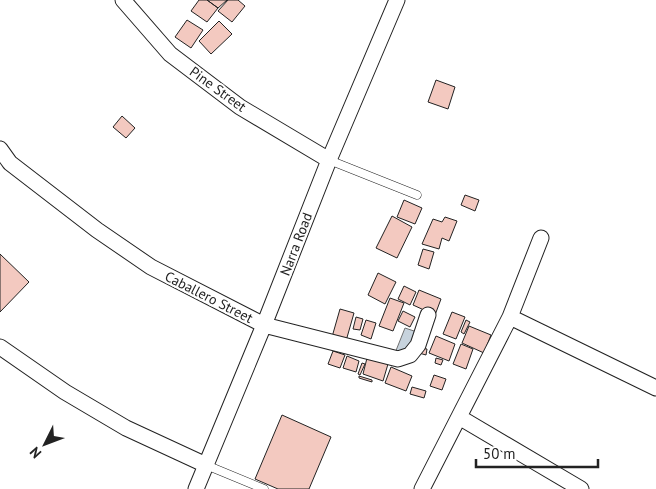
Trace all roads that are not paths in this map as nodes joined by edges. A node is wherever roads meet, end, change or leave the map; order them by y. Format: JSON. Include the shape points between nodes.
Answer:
{"nodes":[{"id":1,"x":124,"y":0,"type":"edge"},
{"id":2,"x":397,"y":0,"type":"edge"},
{"id":3,"x":0,"y":149,"type":"edge"},
{"id":4,"x":329,"y":160,"type":"junction"},
{"id":5,"x":417,"y":195,"type":"dead end"},
{"id":6,"x":541,"y":238,"type":"dead end"},
{"id":7,"x":428,"y":315,"type":"dead end"},
{"id":8,"x":510,"y":317,"type":"junction"},
{"id":9,"x":264,"y":325,"type":"junction"},
{"id":10,"x":0,"y":347,"type":"edge"},
{"id":11,"x":656,"y":388,"type":"edge"},
{"id":12,"x":459,"y":417,"type":"junction"},
{"id":13,"x":206,"y":465,"type":"junction"},
{"id":14,"x":196,"y":489,"type":"edge"},
{"id":15,"x":264,"y":489,"type":"edge"},
{"id":16,"x":422,"y":489,"type":"edge"},
{"id":17,"x":580,"y":489,"type":"edge"}],
"edges":[{"from":1,"to":4,"type":"street","name":"Pine Street","via":[[170,54],[240,106]]},
{"from":2,"to":4,"type":"street","name":"Narra Road"},
{"from":3,"to":9,"type":"street","name":"Caballero Street","via":[[10,163],[151,267]]},
{"from":4,"to":5,"type":"lane"},
{"from":4,"to":9,"type":"street","name":"Narra Road"},
{"from":6,"to":8,"type":"street"},
{"from":7,"to":9,"type":"street","name":"Caballero Street","via":[[418,345],[410,355],[398,359]]},
{"from":8,"to":11,"type":"street"},
{"from":8,"to":12,"type":"street"},
{"from":9,"to":13,"type":"street","name":"Narra Road"},
{"from":10,"to":13,"type":"street","via":[[31,370],[126,428]]},
{"from":12,"to":16,"type":"street"},
{"from":12,"to":17,"type":"street"},
{"from":13,"to":14,"type":"street","name":"Narra Road"},
{"from":13,"to":15,"type":"lane"}]}
